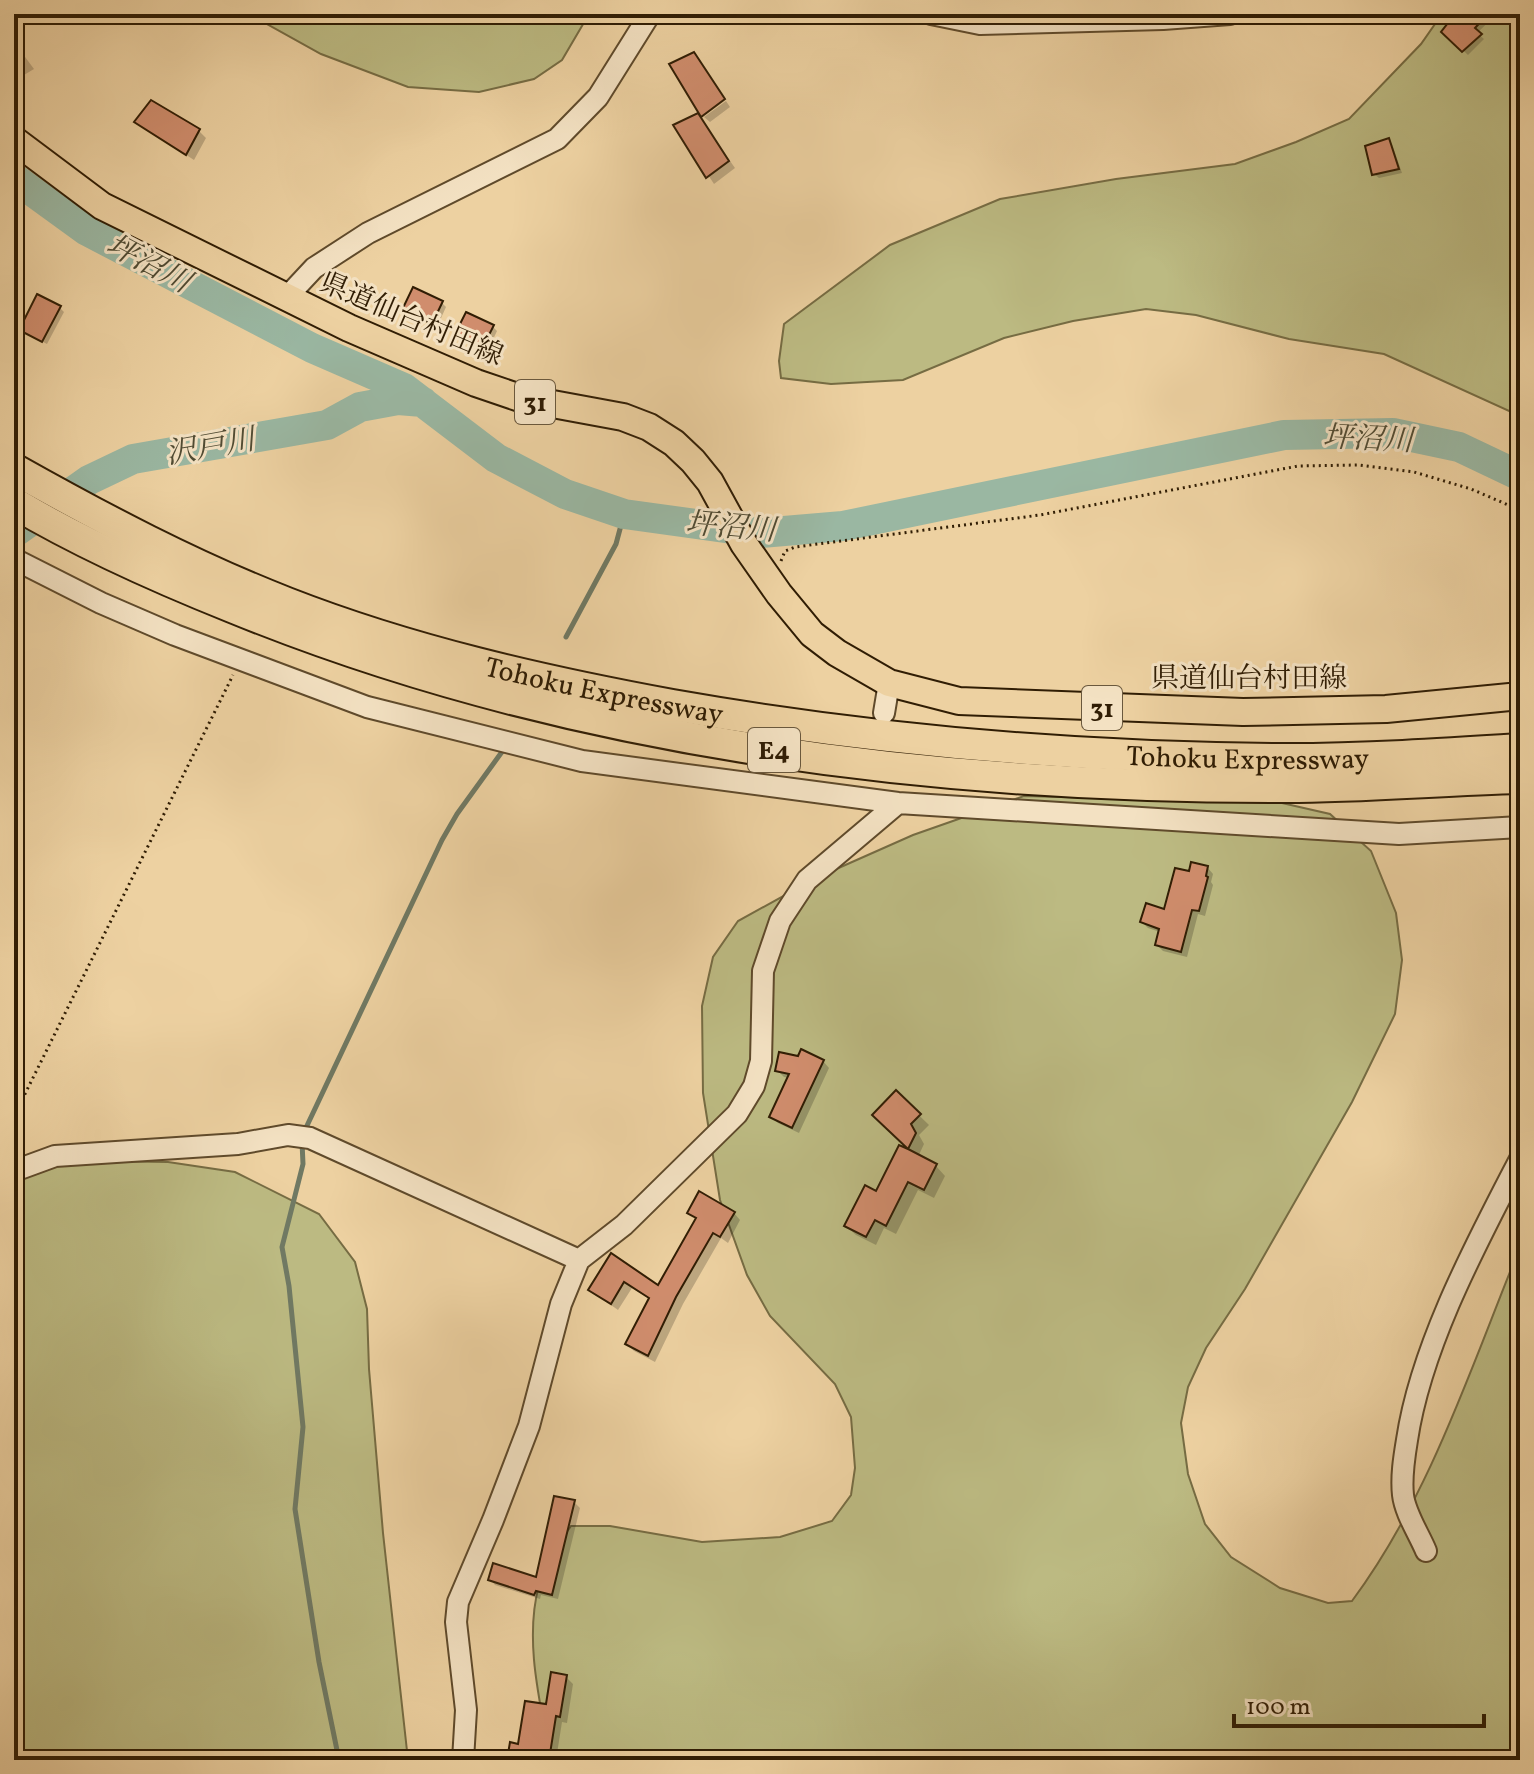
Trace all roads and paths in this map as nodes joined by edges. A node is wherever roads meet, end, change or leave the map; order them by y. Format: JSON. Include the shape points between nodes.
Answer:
{"nodes":[{"id":1,"x":650,"y":14,"type":"edge"},
{"id":2,"x":931,"y":14,"type":"edge"},
{"id":3,"x":1230,"y":14,"type":"edge"},
{"id":4,"x":980,"y":19,"type":"edge"},
{"id":5,"x":14,"y":140,"type":"edge"},
{"id":6,"x":286,"y":298,"type":"junction"},
{"id":7,"x":14,"y":469,"type":"edge"},
{"id":8,"x":14,"y":503,"type":"edge"},
{"id":9,"x":1520,"y":510,"type":"edge"},
{"id":10,"x":19,"y":562,"type":"edge"},
{"id":11,"x":780,"y":563,"type":"dead end"},
{"id":12,"x":241,"y":660,"type":"junction"},
{"id":13,"x":889,"y":683,"type":"junction"},
{"id":14,"x":1520,"y":696,"type":"edge"},
{"id":15,"x":884,"y":713,"type":"dead end"},
{"id":16,"x":1520,"y":749,"type":"edge"},
{"id":17,"x":1520,"y":778,"type":"edge"},
{"id":18,"x":876,"y":780,"type":"dead end"},
{"id":19,"x":874,"y":801,"type":"junction"},
{"id":20,"x":898,"y":803,"type":"junction"},
{"id":21,"x":1520,"y":827,"type":"edge"},
{"id":22,"x":14,"y":1116,"type":"edge"},
{"id":23,"x":1520,"y":1159,"type":"edge"},
{"id":24,"x":14,"y":1171,"type":"edge"},
{"id":25,"x":579,"y":1260,"type":"junction"},
{"id":26,"x":1426,"y":1551,"type":"dead end"},
{"id":27,"x":463,"y":1760,"type":"edge"}],
"edges":[{"from":1,"to":6,"type":"street","via":[[598,97],[557,139],[368,233],[314,268]]},
{"from":2,"to":4,"type":"street"},
{"from":3,"to":4,"type":"street"},
{"from":5,"to":6,"type":"main road","name":"県道仙台村田線","number":"31","via":[[102,206]]},
{"from":6,"to":13,"type":"main road","name":"県道仙台村田線","number":"31","via":[[476,383],[649,427],[674,443],[710,482],[744,544],[812,634]]},
{"from":7,"to":16,"type":"highway","name":"Tohoku Expressway","number":"E4","via":[[136,536],[290,604],[406,643],[605,693],[738,717],[968,744],[1288,759]]},
{"from":8,"to":17,"type":"highway","name":"Tohoku Expressway","number":"E4","via":[[118,558],[332,646],[504,698],[686,738],[940,771],[1164,785],[1302,787]]},
{"from":9,"to":11,"type":"path","via":[[1414,472],[1358,465],[1298,466],[1040,515],[795,547],[785,551]]},
{"from":10,"to":12,"type":"street","via":[[101,603]]},
{"from":12,"to":19,"type":"street","via":[[367,707],[582,761]]},
{"from":12,"to":22,"type":"path"},
{"from":13,"to":14,"type":"main road","name":"県道仙台村田線","number":"31","via":[[959,701],[1243,712],[1386,709]]},
{"from":13,"to":15,"type":"street"},
{"from":18,"to":19,"type":"street"},
{"from":19,"to":20,"type":"street"},
{"from":20,"to":21,"type":"street","via":[[1399,834]]},
{"from":20,"to":25,"type":"street","via":[[807,880],[780,921],[763,971],[761,1061],[737,1114],[624,1225]]},
{"from":23,"to":26,"type":"street","via":[[1423,1368],[1412,1408],[1403,1497]]},
{"from":24,"to":25,"type":"street","via":[[55,1156],[303,1136]]},
{"from":25,"to":27,"type":"street","via":[[561,1304],[529,1426],[458,1602],[466,1710]]}]}
